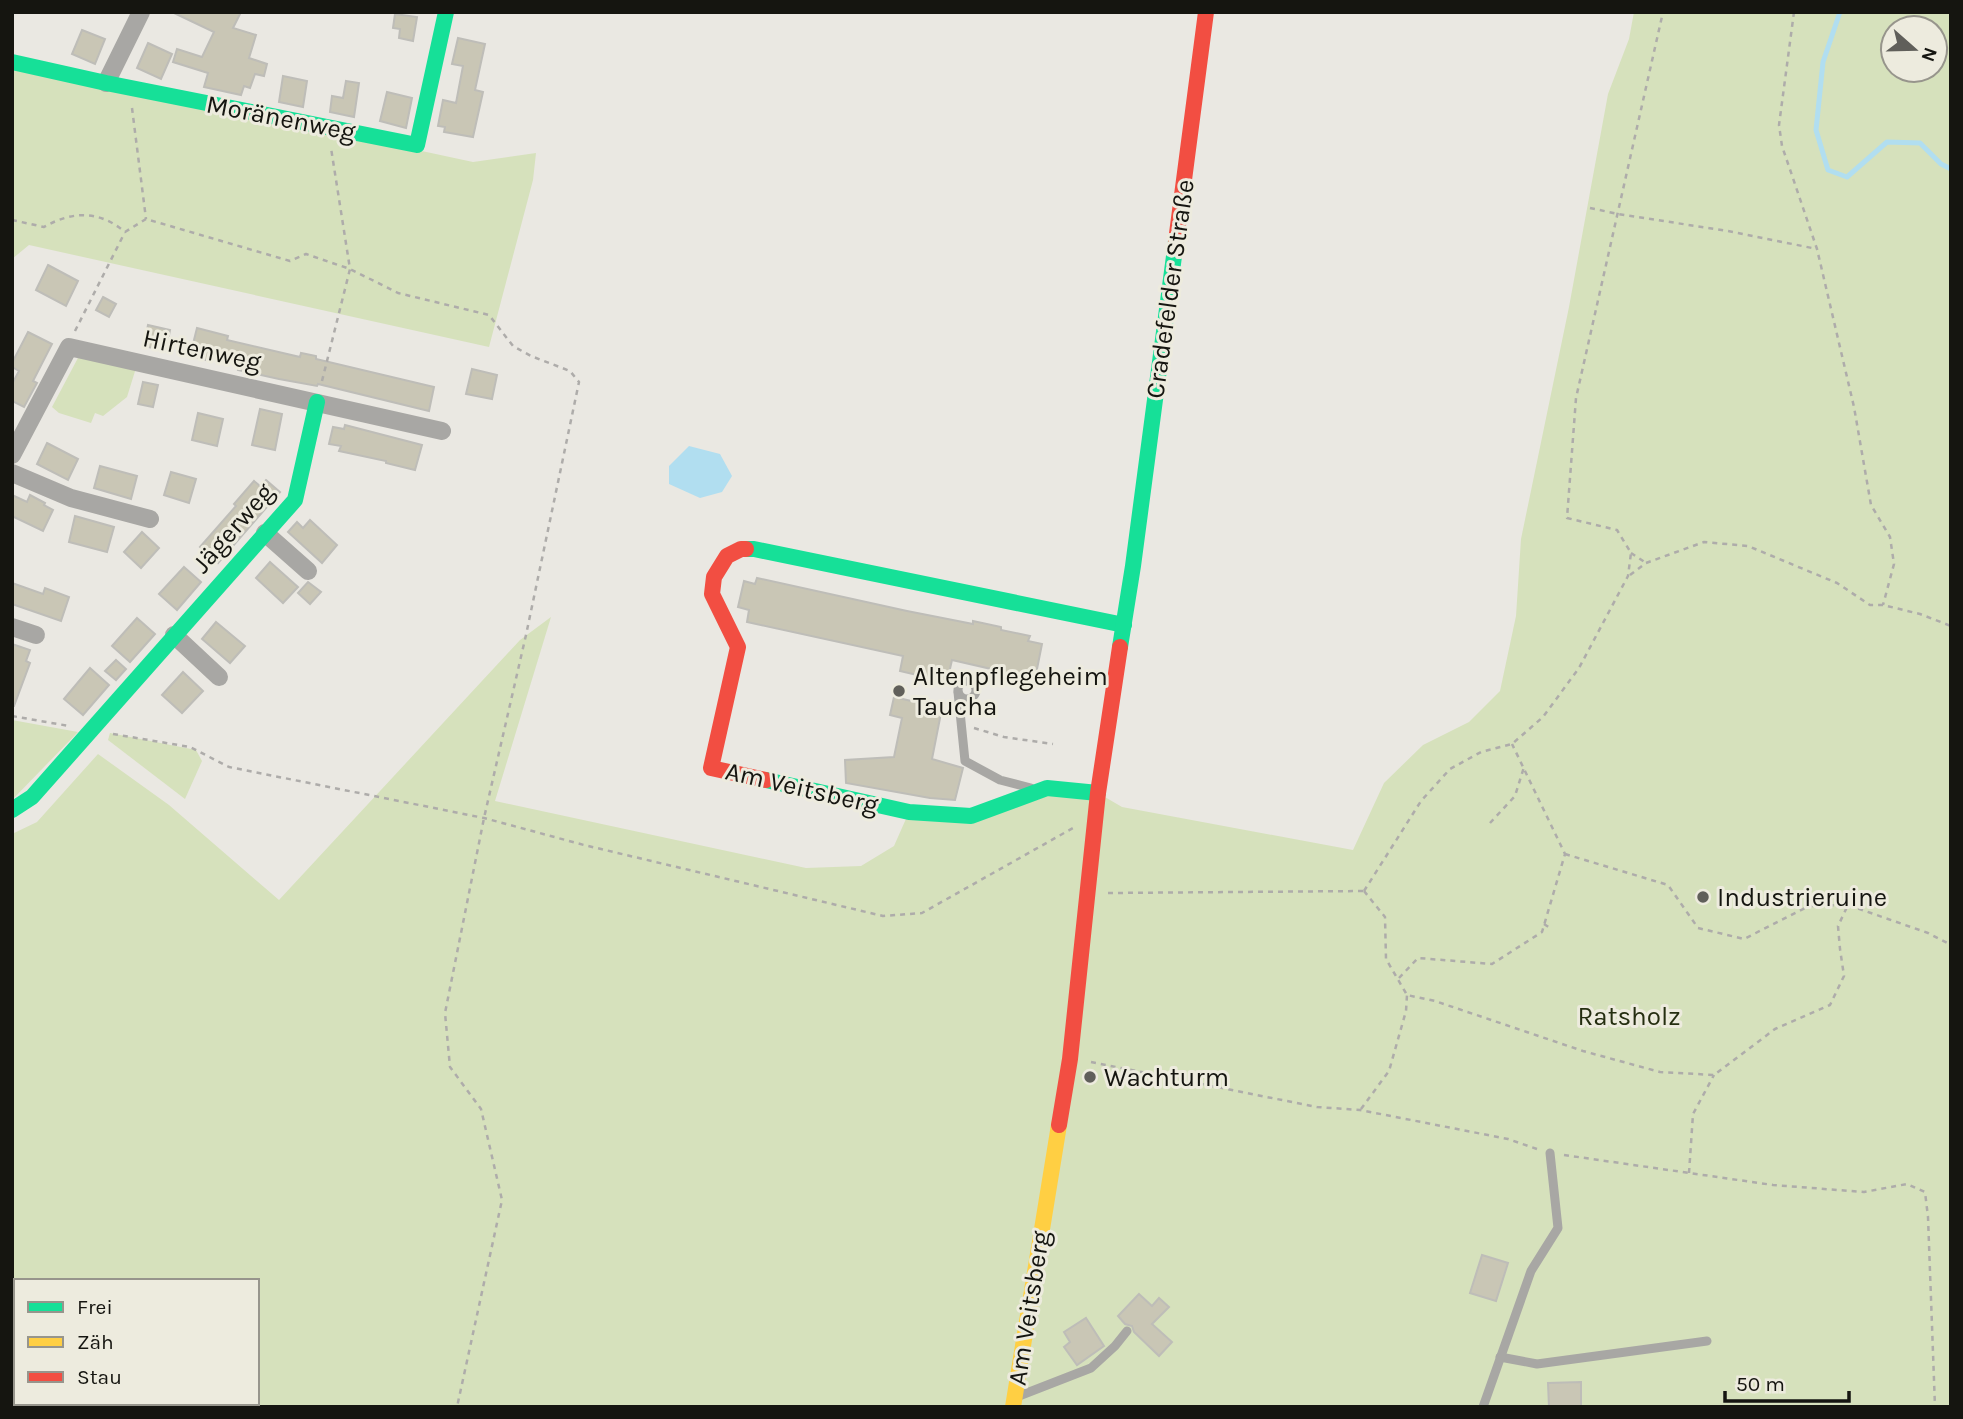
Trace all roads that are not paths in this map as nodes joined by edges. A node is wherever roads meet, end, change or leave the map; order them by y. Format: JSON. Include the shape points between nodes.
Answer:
{"nodes":[{"id":1,"x":141,"y":12,"type":"edge"},
{"id":2,"x":446,"y":12,"type":"edge"},
{"id":3,"x":1206,"y":12,"type":"edge"},
{"id":4,"x":12,"y":62,"type":"edge"},
{"id":5,"x":106,"y":83,"type":"junction"},
{"id":6,"x":317,"y":402,"type":"junction"},
{"id":7,"x":442,"y":431,"type":"dead end"},
{"id":8,"x":12,"y":455,"type":"edge"},
{"id":9,"x":12,"y":473,"type":"edge"},
{"id":10,"x":150,"y":519,"type":"dead end"},
{"id":11,"x":265,"y":533,"type":"junction"},
{"id":12,"x":1133,"y":566,"type":"joint"},
{"id":13,"x":308,"y":571,"type":"dead end"},
{"id":14,"x":1124,"y":625,"type":"junction"},
{"id":15,"x":12,"y":627,"type":"edge"},
{"id":16,"x":36,"y":635,"type":"dead end"},
{"id":17,"x":174,"y":635,"type":"junction"},
{"id":18,"x":219,"y":677,"type":"dead end"},
{"id":19,"x":958,"y":691,"type":"dead end"},
{"id":20,"x":1039,"y":790,"type":"junction"},
{"id":21,"x":1098,"y":793,"type":"junction"},
{"id":22,"x":12,"y":810,"type":"edge"},
{"id":23,"x":1550,"y":1153,"type":"road end"},
{"id":24,"x":1127,"y":1331,"type":"dead end"},
{"id":25,"x":1707,"y":1341,"type":"dead end"},
{"id":26,"x":1500,"y":1357,"type":"junction"},
{"id":27,"x":1013,"y":1403,"type":"edge"},
{"id":28,"x":1482,"y":1407,"type":"edge"}],
"edges":[{"from":1,"to":5,"type":"street"},
{"from":2,"to":5,"type":"street","name":"Moränenweg","via":[[417,145]]},
{"from":3,"to":12,"type":"street","name":"Cradefelder Straße"},
{"from":4,"to":5,"type":"street","name":"Moränenweg"},
{"from":6,"to":7,"type":"street","name":"Hirtenweg"},
{"from":6,"to":8,"type":"street","name":"Hirtenweg","via":[[69,347]]},
{"from":6,"to":11,"type":"street","name":"Jägerweg","via":[[295,500]]},
{"from":9,"to":10,"type":"street","via":[[71,498]]},
{"from":11,"to":13,"type":"street"},
{"from":11,"to":17,"type":"street","name":"Jägerweg"},
{"from":12,"to":14,"type":"street","name":"Am Veitsberg"},
{"from":14,"to":20,"type":"street","name":"Am Veitsberg","via":[[754,549],[727,556],[719,567],[712,594],[738,647],[711,768],[909,812],[971,816]]},
{"from":14,"to":21,"type":"street","name":"Am Veitsberg"},
{"from":15,"to":16,"type":"street"},
{"from":17,"to":18,"type":"street"},
{"from":17,"to":22,"type":"street","name":"Jägerweg","via":[[32,797]]},
{"from":19,"to":20,"type":"lane","via":[[965,761],[1000,780]]},
{"from":20,"to":21,"type":"street","name":"Am Veitsberg"},
{"from":21,"to":27,"type":"street","name":"Am Veitsberg","via":[[1070,1059]]},
{"from":23,"to":26,"type":"lane","via":[[1558,1228],[1531,1271]]},
{"from":24,"to":27,"type":"lane","via":[[1091,1368]]},
{"from":25,"to":26,"type":"lane","via":[[1536,1364]]},
{"from":26,"to":28,"type":"lane"}]}
